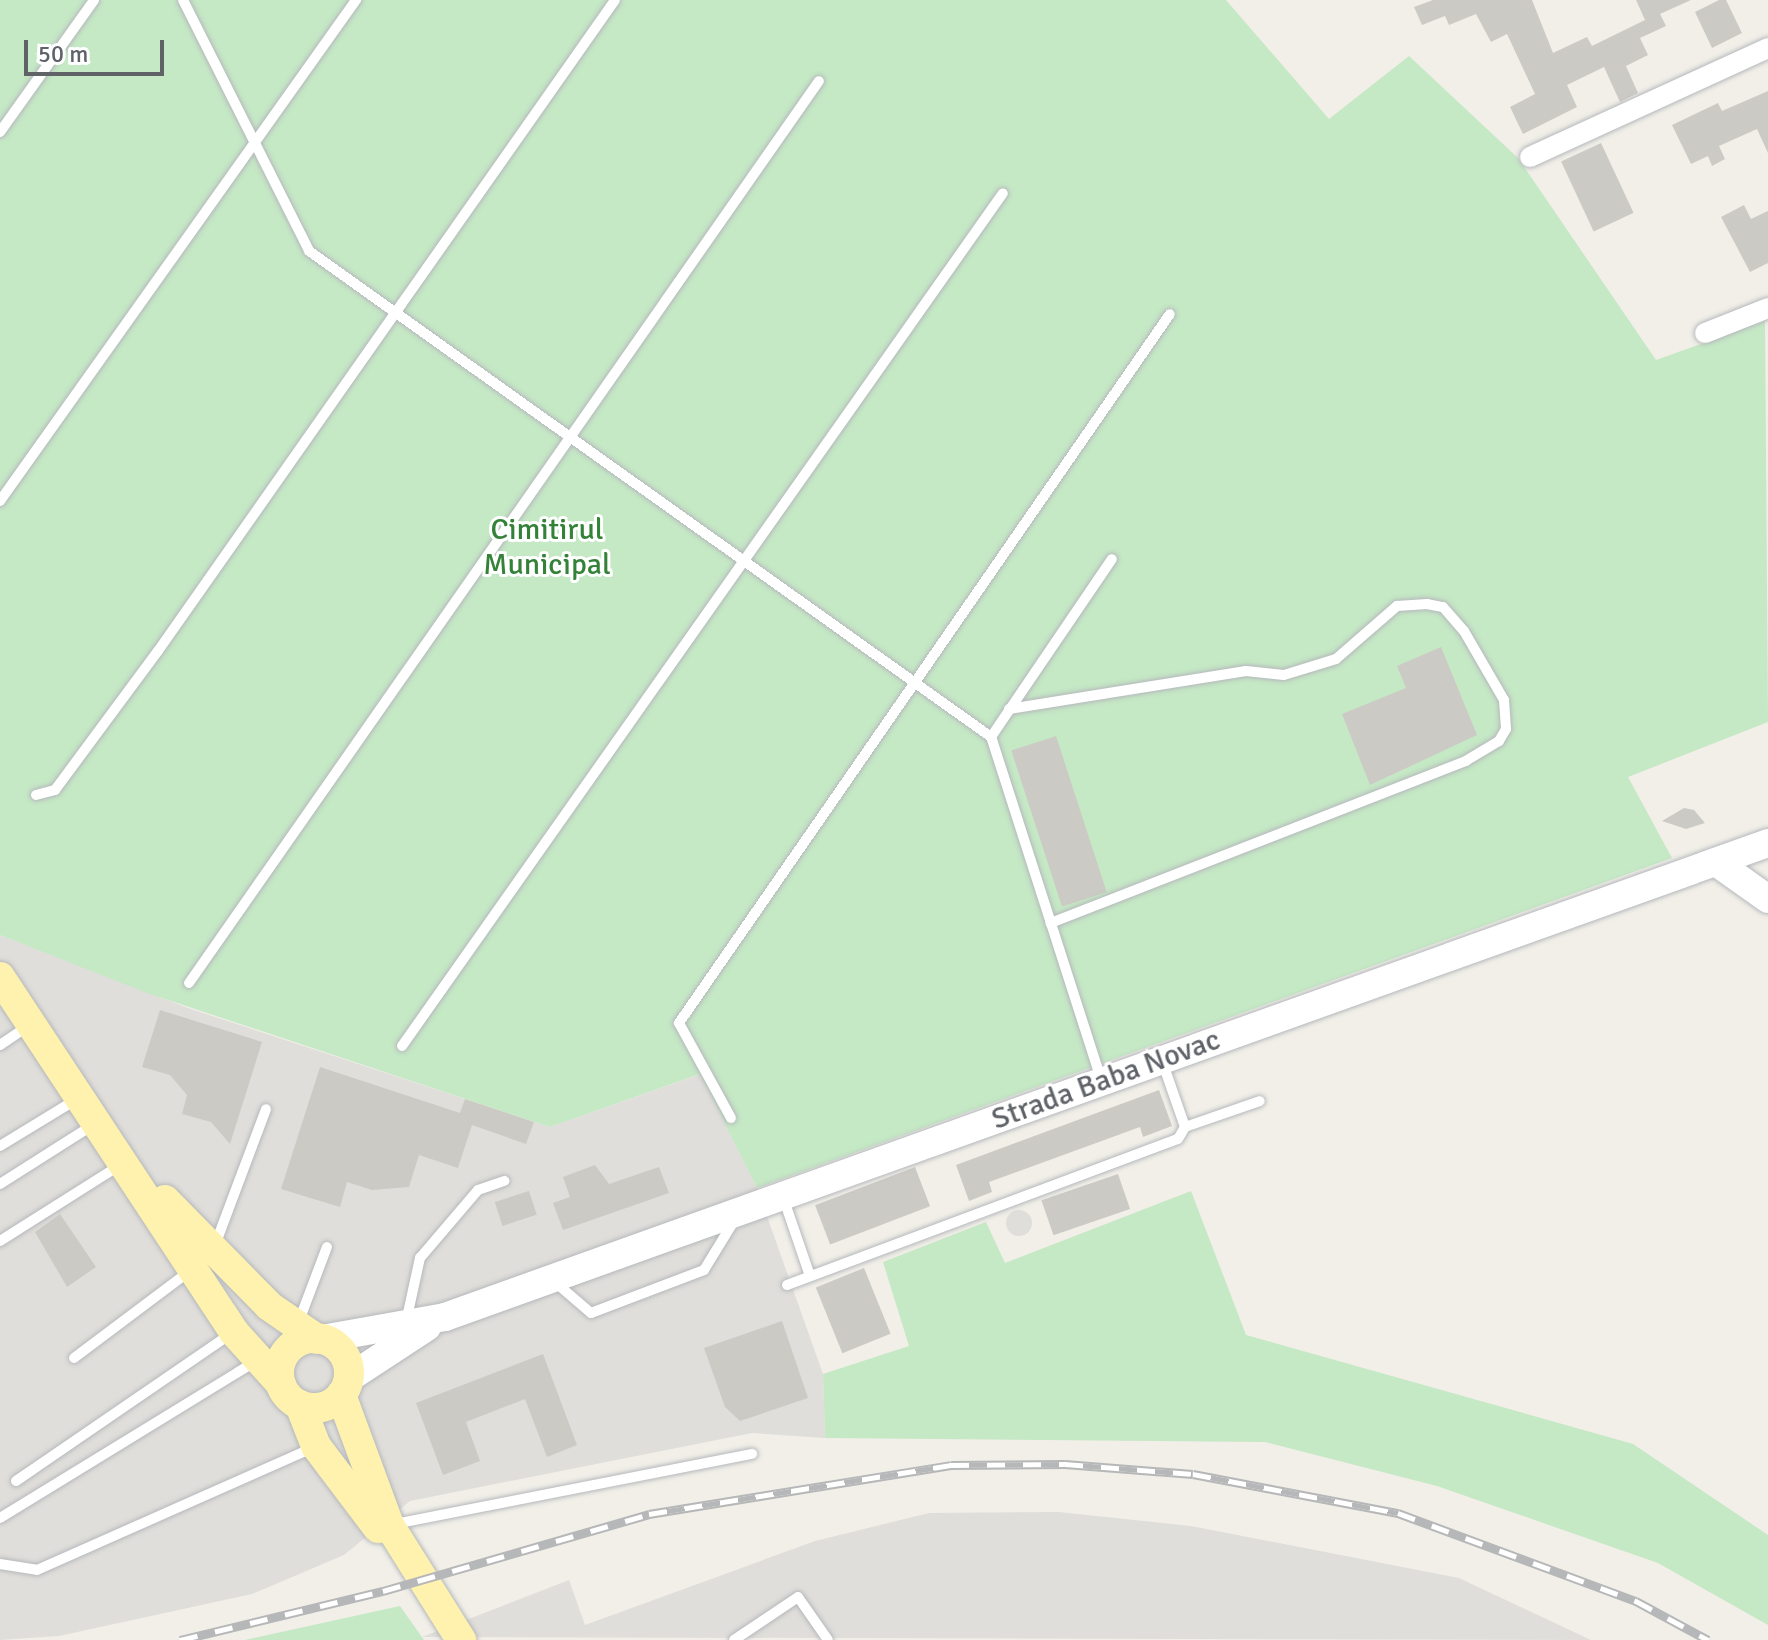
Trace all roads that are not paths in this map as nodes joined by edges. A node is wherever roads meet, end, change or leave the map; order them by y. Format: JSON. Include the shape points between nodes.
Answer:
{"nodes":[{"id":1,"x":94,"y":0,"type":"edge"},
{"id":2,"x":183,"y":0,"type":"edge"},
{"id":3,"x":356,"y":0,"type":"edge"},
{"id":4,"x":615,"y":0,"type":"edge"},
{"id":5,"x":1768,"y":48,"type":"edge"},
{"id":6,"x":819,"y":81,"type":"dead end"},
{"id":7,"x":0,"y":132,"type":"edge"},
{"id":8,"x":252,"y":148,"type":"junction"},
{"id":9,"x":1530,"y":157,"type":"dead end"},
{"id":10,"x":1003,"y":193,"type":"dead end"},
{"id":11,"x":1768,"y":308,"type":"edge"},
{"id":12,"x":395,"y":313,"type":"junction"},
{"id":13,"x":1170,"y":314,"type":"dead end"},
{"id":14,"x":1705,"y":333,"type":"dead end"},
{"id":15,"x":569,"y":433,"type":"junction"},
{"id":16,"x":0,"y":501,"type":"edge"},
{"id":17,"x":743,"y":558,"type":"junction"},
{"id":18,"x":1112,"y":559,"type":"dead end"},
{"id":19,"x":916,"y":681,"type":"junction"},
{"id":20,"x":1009,"y":709,"type":"junction"},
{"id":21,"x":991,"y":737,"type":"junction"},
{"id":22,"x":36,"y":795,"type":"dead end"},
{"id":23,"x":1768,"y":843,"type":"edge"},
{"id":24,"x":1716,"y":862,"type":"junction"},
{"id":25,"x":1768,"y":899,"type":"edge"},
{"id":26,"x":1050,"y":923,"type":"junction"},
{"id":27,"x":0,"y":977,"type":"edge"},
{"id":28,"x":189,"y":983,"type":"dead end"},
{"id":29,"x":32,"y":1024,"type":"junction"},
{"id":30,"x":0,"y":1045,"type":"edge"},
{"id":31,"x":402,"y":1046,"type":"dead end"},
{"id":32,"x":1162,"y":1060,"type":"junction"},
{"id":33,"x":1102,"y":1081,"type":"junction"},
{"id":34,"x":81,"y":1096,"type":"junction"},
{"id":35,"x":1260,"y":1101,"type":"dead end"},
{"id":36,"x":266,"y":1109,"type":"dead end"},
{"id":37,"x":731,"y":1118,"type":"dead end"},
{"id":38,"x":1185,"y":1127,"type":"junction"},
{"id":39,"x":113,"y":1143,"type":"junction"},
{"id":40,"x":0,"y":1146,"type":"edge"},
{"id":41,"x":504,"y":1181,"type":"dead end"},
{"id":42,"x":0,"y":1184,"type":"edge"},
{"id":43,"x":782,"y":1195,"type":"junction"},
{"id":44,"x":740,"y":1211,"type":"junction"},
{"id":45,"x":0,"y":1241,"type":"edge"},
{"id":46,"x":327,"y":1247,"type":"dead end"},
{"id":47,"x":203,"y":1259,"type":"junction"},
{"id":48,"x":810,"y":1276,"type":"junction"},
{"id":49,"x":551,"y":1279,"type":"junction"},
{"id":50,"x":787,"y":1285,"type":"dead end"},
{"id":51,"x":445,"y":1317,"type":"junction"},
{"id":52,"x":405,"y":1324,"type":"junction"},
{"id":53,"x":234,"y":1332,"type":"junction"},
{"id":54,"x":312,"y":1335,"type":"junction"},
{"id":55,"x":74,"y":1358,"type":"dead end"},
{"id":56,"x":256,"y":1361,"type":"junction"},
{"id":57,"x":345,"y":1387,"type":"junction"},
{"id":58,"x":290,"y":1394,"type":"junction"},
{"id":59,"x":316,"y":1446,"type":"junction"},
{"id":60,"x":752,"y":1454,"type":"dead end"},
{"id":61,"x":16,"y":1481,"type":"dead end"},
{"id":62,"x":0,"y":1518,"type":"edge"},
{"id":63,"x":389,"y":1525,"type":"junction"},
{"id":64,"x":0,"y":1564,"type":"edge"},
{"id":65,"x":419,"y":1579,"type":"junction"},
{"id":66,"x":461,"y":1640,"type":"edge"},
{"id":67,"x":734,"y":1640,"type":"edge"},
{"id":68,"x":828,"y":1640,"type":"edge"}],
"edges":[{"from":1,"to":7,"type":"lane"},
{"from":2,"to":8,"type":"lane"},
{"from":3,"to":8,"type":"lane"},
{"from":4,"to":12,"type":"lane"},
{"from":5,"to":9,"type":"street"},
{"from":6,"to":15,"type":"lane"},
{"from":8,"to":12,"type":"lane","via":[[309,251]]},
{"from":8,"to":16,"type":"lane"},
{"from":10,"to":17,"type":"lane"},
{"from":11,"to":14,"type":"street"},
{"from":12,"to":15,"type":"lane"},
{"from":12,"to":22,"type":"lane","via":[[55,790]]},
{"from":13,"to":19,"type":"lane"},
{"from":15,"to":17,"type":"lane"},
{"from":15,"to":28,"type":"lane"},
{"from":17,"to":19,"type":"lane"},
{"from":17,"to":31,"type":"lane"},
{"from":18,"to":20,"type":"lane"},
{"from":19,"to":21,"type":"lane"},
{"from":19,"to":37,"type":"lane","via":[[679,1023]]},
{"from":20,"to":21,"type":"lane"},
{"from":20,"to":26,"type":"lane","via":[[1246,671],[1284,675],[1336,659],[1397,606],[1427,604],[1443,607],[1464,631],[1504,700],[1506,729],[1499,741],[1466,761]]},
{"from":21,"to":26,"type":"lane"},
{"from":23,"to":24,"type":"main road","name":"Strada Baba Novac"},
{"from":24,"to":25,"type":"main road"},
{"from":24,"to":32,"type":"main road","name":"Strada Baba Novac"},
{"from":26,"to":33,"type":"lane"},
{"from":27,"to":29,"type":"main road"},
{"from":29,"to":30,"type":"lane"},
{"from":29,"to":34,"type":"main road"},
{"from":32,"to":33,"type":"main road","name":"Strada Baba Novac"},
{"from":32,"to":38,"type":"lane"},
{"from":33,"to":43,"type":"main road","name":"Strada Baba Novac"},
{"from":34,"to":39,"type":"main road"},
{"from":34,"to":40,"type":"lane"},
{"from":35,"to":38,"type":"lane"},
{"from":36,"to":47,"type":"lane"},
{"from":38,"to":48,"type":"lane","via":[[1178,1139]]},
{"from":39,"to":42,"type":"lane"},
{"from":39,"to":45,"type":"lane"},
{"from":39,"to":47,"type":"main road"},
{"from":41,"to":52,"type":"lane","via":[[478,1190],[420,1258]]},
{"from":43,"to":44,"type":"main road","name":"Strada Baba Novac"},
{"from":43,"to":48,"type":"lane"},
{"from":44,"to":49,"type":"main road","name":"Strada Baba Novac"},
{"from":44,"to":49,"type":"lane","via":[[704,1270],[591,1313]]},
{"from":46,"to":54,"type":"lane"},
{"from":47,"to":53,"type":"main road"},
{"from":47,"to":54,"type":"main road"},
{"from":47,"to":55,"type":"lane"},
{"from":48,"to":50,"type":"lane"},
{"from":49,"to":51,"type":"main road","name":"Strada Baba Novac"},
{"from":51,"to":52,"type":"main road","name":"Strada Baba Novac"},
{"from":51,"to":57,"type":"main road","name":"Strada Baba Novac"},
{"from":52,"to":54,"type":"main road","name":"Strada Baba Novac"},
{"from":53,"to":56,"type":"main road"},
{"from":53,"to":61,"type":"lane"},
{"from":54,"to":57,"type":"main road","via":[[345,1358]]},
{"from":54,"to":58,"type":"main road","via":[[286,1354]]},
{"from":56,"to":58,"type":"main road"},
{"from":56,"to":62,"type":"lane"},
{"from":57,"to":58,"type":"main road","via":[[322,1407]]},
{"from":57,"to":63,"type":"main road"},
{"from":58,"to":59,"type":"main road"},
{"from":59,"to":64,"type":"lane","via":[[37,1570]]},
{"from":59,"to":65,"type":"main road"},
{"from":60,"to":63,"type":"lane"},
{"from":63,"to":65,"type":"main road"},
{"from":65,"to":66,"type":"main road"},
{"from":67,"to":68,"type":"lane","via":[[798,1597]]}]}
